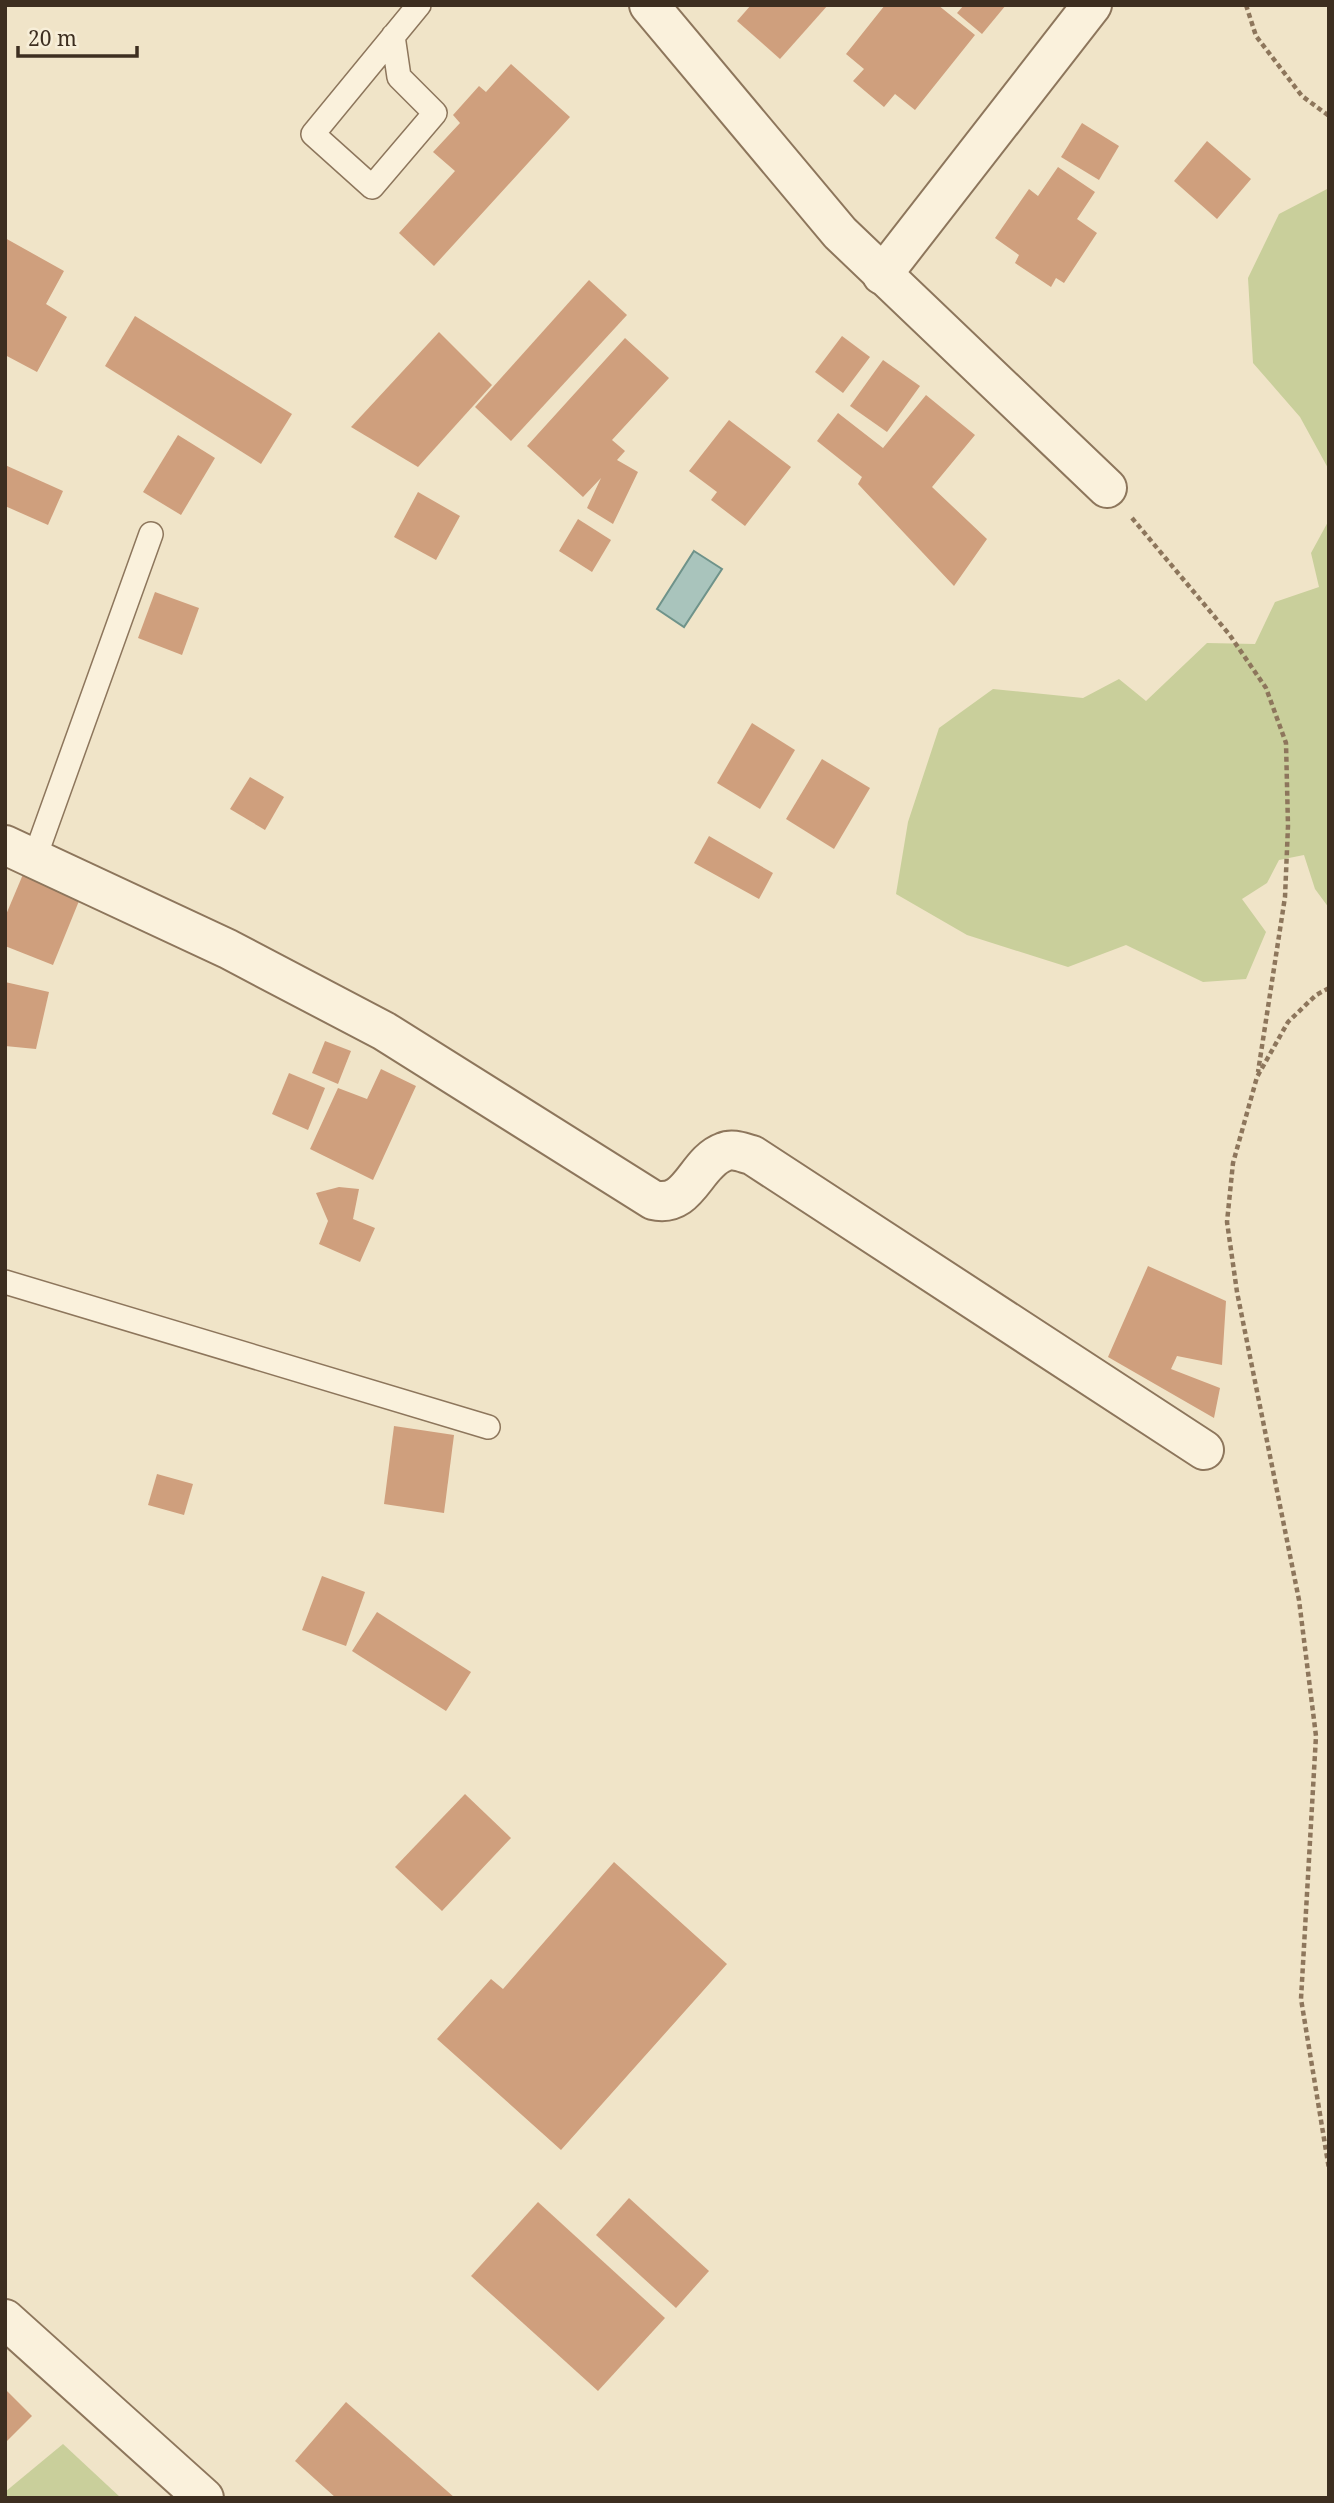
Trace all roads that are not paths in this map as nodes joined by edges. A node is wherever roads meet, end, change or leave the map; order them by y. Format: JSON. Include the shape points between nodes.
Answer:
{"nodes":[{"id":1,"x":419,"y":5,"type":"edge"},
{"id":2,"x":649,"y":5,"type":"edge"},
{"id":3,"x":1092,"y":5,"type":"edge"},
{"id":4,"x":393,"y":36,"type":"junction"},
{"id":5,"x":882,"y":275,"type":"junction"},
{"id":6,"x":1107,"y":488,"type":"road end"},
{"id":7,"x":151,"y":534,"type":"dead end"},
{"id":8,"x":20,"y":851,"type":"edge"},
{"id":9,"x":5,"y":1282,"type":"edge"},
{"id":10,"x":488,"y":1427,"type":"dead end"},
{"id":11,"x":1204,"y":1450,"type":"dead end"},
{"id":12,"x":5,"y":2319,"type":"edge"},
{"id":13,"x":204,"y":2498,"type":"edge"}],
"edges":[{"from":1,"to":4,"type":"lane"},
{"from":2,"to":5,"type":"street","via":[[840,233]]},
{"from":3,"to":5,"type":"street"},
{"from":4,"to":4,"type":"lane","via":[[399,77],[435,113],[372,187],[313,134]]},
{"from":5,"to":6,"type":"street"},
{"from":7,"to":8,"type":"lane"},
{"from":8,"to":11,"type":"street","via":[[228,949],[384,1031],[653,1200],[665,1203],[676,1199],[723,1152],[752,1155]]},
{"from":9,"to":10,"type":"lane"},
{"from":12,"to":13,"type":"street"}]}
